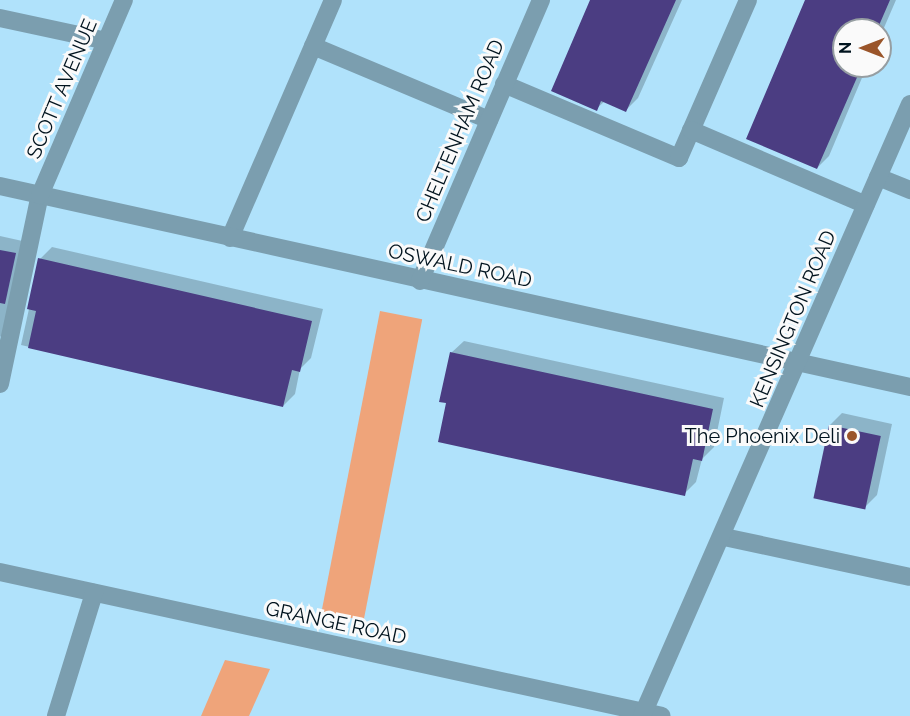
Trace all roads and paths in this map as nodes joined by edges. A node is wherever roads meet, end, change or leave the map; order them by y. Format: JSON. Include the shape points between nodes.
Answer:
{"nodes":[{"id":1,"x":124,"y":0,"type":"edge"},
{"id":2,"x":333,"y":0,"type":"edge"},
{"id":3,"x":541,"y":0,"type":"edge"},
{"id":4,"x":748,"y":0,"type":"edge"},
{"id":5,"x":0,"y":18,"type":"edge"},
{"id":6,"x":106,"y":41,"type":"junction"},
{"id":7,"x":313,"y":46,"type":"junction"},
{"id":8,"x":504,"y":84,"type":"junction"},
{"id":9,"x":910,"y":104,"type":"edge"},
{"id":10,"x":489,"y":120,"type":"junction"},
{"id":11,"x":691,"y":130,"type":"junction"},
{"id":12,"x":878,"y":177,"type":"junction"},
{"id":13,"x":0,"y":186,"type":"edge"},
{"id":14,"x":910,"y":190,"type":"edge"},
{"id":15,"x":40,"y":195,"type":"junction"},
{"id":16,"x":866,"y":205,"type":"junction"},
{"id":17,"x":230,"y":238,"type":"junction"},
{"id":18,"x":420,"y":281,"type":"junction"},
{"id":19,"x":798,"y":363,"type":"junction"},
{"id":20,"x":0,"y":384,"type":"edge"},
{"id":21,"x":910,"y":387,"type":"edge"},
{"id":22,"x":724,"y":537,"type":"junction"},
{"id":23,"x":0,"y":572,"type":"edge"},
{"id":24,"x":910,"y":577,"type":"edge"},
{"id":25,"x":94,"y":593,"type":"junction"},
{"id":26,"x":643,"y":714,"type":"edge"},
{"id":27,"x":56,"y":716,"type":"edge"},
{"id":28,"x":662,"y":716,"type":"edge"}],
"edges":[{"from":1,"to":6,"type":"street","name":"SCOTT AVENUE"},
{"from":2,"to":7,"type":"street"},
{"from":3,"to":8,"type":"street","name":"CHELTENHAM ROAD"},
{"from":4,"to":11,"type":"street"},
{"from":5,"to":6,"type":"street"},
{"from":6,"to":15,"type":"street","name":"SCOTT AVENUE"},
{"from":7,"to":10,"type":"street"},
{"from":7,"to":17,"type":"street"},
{"from":8,"to":10,"type":"street","name":"CHELTENHAM ROAD"},
{"from":8,"to":11,"type":"street","via":[[679,158]]},
{"from":9,"to":12,"type":"street","name":"KENSINGTON ROAD"},
{"from":10,"to":18,"type":"street","name":"CHELTENHAM ROAD"},
{"from":11,"to":16,"type":"street"},
{"from":12,"to":14,"type":"street"},
{"from":12,"to":16,"type":"street","name":"KENSINGTON ROAD"},
{"from":13,"to":15,"type":"street","name":"OSWALD ROAD"},
{"from":15,"to":17,"type":"street","name":"OSWALD ROAD"},
{"from":15,"to":20,"type":"street","name":"SCOTT AVENUE"},
{"from":16,"to":19,"type":"street","name":"KENSINGTON ROAD"},
{"from":17,"to":18,"type":"street","name":"OSWALD ROAD"},
{"from":18,"to":19,"type":"street","name":"OSWALD ROAD"},
{"from":19,"to":21,"type":"street","name":"OSWALD ROAD"},
{"from":19,"to":22,"type":"street","name":"KENSINGTON ROAD"},
{"from":22,"to":24,"type":"street"},
{"from":22,"to":26,"type":"street","name":"KENSINGTON ROAD"},
{"from":23,"to":25,"type":"street","name":"GRANGE ROAD"},
{"from":25,"to":26,"type":"street","name":"GRANGE ROAD"},
{"from":25,"to":27,"type":"street"},
{"from":26,"to":28,"type":"street","name":"GRANGE ROAD"}]}
